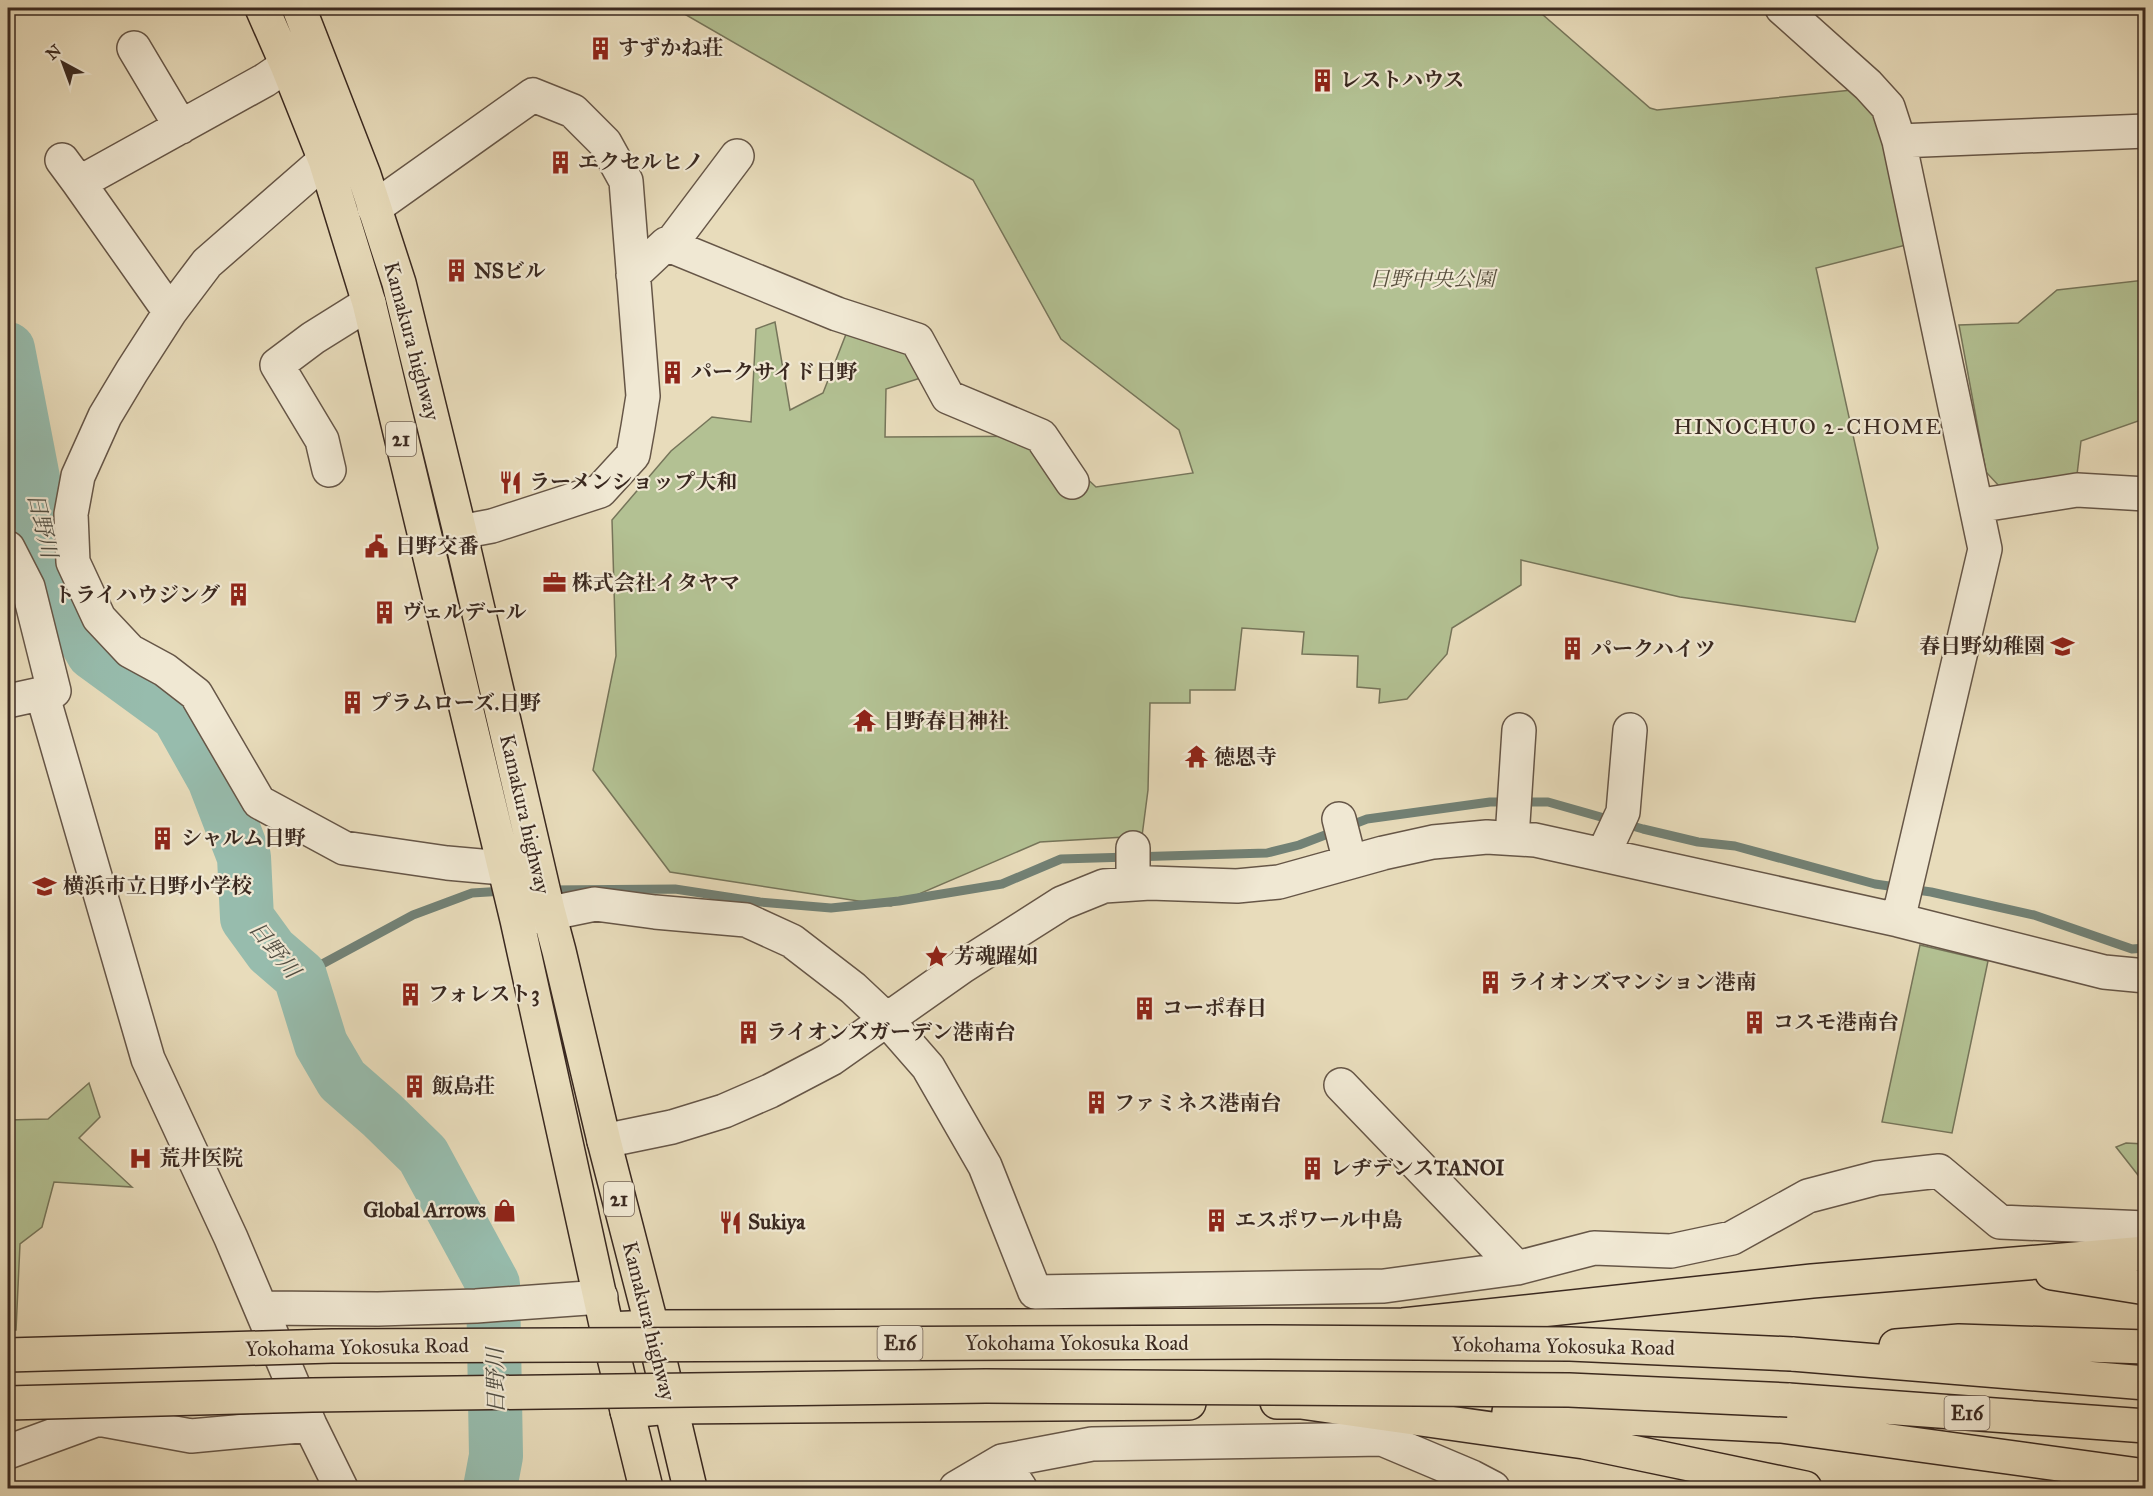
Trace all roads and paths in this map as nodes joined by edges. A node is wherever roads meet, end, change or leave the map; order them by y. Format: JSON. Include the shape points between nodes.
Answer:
{"nodes":[{"id":1,"x":262,"y":8,"type":"edge"},
{"id":2,"x":299,"y":8,"type":"edge"},
{"id":3,"x":1782,"y":8,"type":"edge"},
{"id":4,"x":135,"y":48,"type":"dead end"},
{"id":5,"x":287,"y":65,"type":"junction"},
{"id":6,"x":181,"y":127,"type":"junction"},
{"id":7,"x":2145,"y":131,"type":"edge"},
{"id":8,"x":1899,"y":141,"type":"junction"},
{"id":9,"x":737,"y":156,"type":"dead end"},
{"id":10,"x":325,"y":160,"type":"junction"},
{"id":11,"x":374,"y":208,"type":"junction"},
{"id":12,"x":670,"y":245,"type":"junction"},
{"id":13,"x":633,"y":275,"type":"junction"},
{"id":14,"x":369,"y":303,"type":"junction"},
{"id":15,"x":170,"y":312,"type":"junction"},
{"id":16,"x":329,"y":470,"type":"dead end"},
{"id":17,"x":1072,"y":482,"type":"dead end"},
{"id":18,"x":2145,"y":494,"type":"edge"},
{"id":19,"x":1976,"y":506,"type":"junction"},
{"id":20,"x":460,"y":532,"type":"junction"},
{"id":21,"x":8,"y":548,"type":"edge"},
{"id":22,"x":73,"y":562,"type":"junction"},
{"id":23,"x":28,"y":587,"type":"junction"},
{"id":24,"x":42,"y":693,"type":"junction"},
{"id":25,"x":8,"y":701,"type":"edge"},
{"id":26,"x":1519,"y":730,"type":"dead end"},
{"id":27,"x":1630,"y":730,"type":"dead end"},
{"id":28,"x":1514,"y":818,"type":"junction"},
{"id":29,"x":1612,"y":836,"type":"junction"},
{"id":30,"x":505,"y":874,"type":"junction"},
{"id":31,"x":548,"y":912,"type":"junction"},
{"id":32,"x":1899,"y":914,"type":"junction"},
{"id":33,"x":517,"y":917,"type":"junction"},
{"id":34,"x":2145,"y":976,"type":"edge"},
{"id":35,"x":886,"y":1019,"type":"junction"},
{"id":36,"x":1341,"y":1085,"type":"dead end"},
{"id":37,"x":604,"y":1140,"type":"junction"},
{"id":38,"x":2145,"y":1228,"type":"edge"},
{"id":39,"x":2145,"y":1253,"type":"edge"},
{"id":40,"x":2012,"y":1266,"type":"junction"},
{"id":41,"x":1517,"y":1268,"type":"junction"},
{"id":42,"x":2145,"y":1288,"type":"edge"},
{"id":43,"x":601,"y":1297,"type":"junction"},
{"id":44,"x":262,"y":1308,"type":"junction"},
{"id":45,"x":652,"y":1327,"type":"junction"},
{"id":46,"x":607,"y":1329,"type":"junction"},
{"id":47,"x":2145,"y":1347,"type":"edge"},
{"id":48,"x":1792,"y":1354,"type":"junction"},
{"id":49,"x":8,"y":1355,"type":"edge"},
{"id":50,"x":2145,"y":1383,"type":"edge"},
{"id":51,"x":8,"y":1403,"type":"edge"},
{"id":52,"x":670,"y":1407,"type":"junction"},
{"id":53,"x":627,"y":1411,"type":"junction"},
{"id":54,"x":1785,"y":1413,"type":"junction"},
{"id":55,"x":310,"y":1425,"type":"junction"},
{"id":56,"x":2145,"y":1426,"type":"edge"},
{"id":57,"x":8,"y":1452,"type":"edge"},
{"id":58,"x":1002,"y":1461,"type":"junction"},
{"id":59,"x":2145,"y":1476,"type":"edge"},
{"id":60,"x":341,"y":1488,"type":"edge"},
{"id":61,"x":646,"y":1488,"type":"edge"},
{"id":62,"x":690,"y":1488,"type":"edge"},
{"id":63,"x":956,"y":1488,"type":"edge"},
{"id":64,"x":1020,"y":1488,"type":"edge"},
{"id":65,"x":1493,"y":1488,"type":"edge"},
{"id":66,"x":1805,"y":1488,"type":"edge"}],
"edges":[{"from":1,"to":5,"type":"main road","name":"Kamakura highway","number":"21"},
{"from":2,"to":11,"type":"main road","name":"Kamakura highway","number":"21"},
{"from":3,"to":8,"type":"street","via":[[1875,92],[1888,107]]},
{"from":4,"to":6,"type":"street"},
{"from":5,"to":6,"type":"street"},
{"from":5,"to":10,"type":"main road","name":"Kamakura highway","number":"21"},
{"from":6,"to":15,"type":"street","via":[[70,171]]},
{"from":7,"to":8,"type":"street"},
{"from":8,"to":19,"type":"street"},
{"from":9,"to":12,"type":"street"},
{"from":10,"to":14,"type":"main road","name":"Kamakura highway","number":"21"},
{"from":10,"to":15,"type":"street","via":[[207,263]]},
{"from":11,"to":13,"type":"street","via":[[534,95],[573,111],[605,142],[626,181]]},
{"from":11,"to":20,"type":"main road","name":"Kamakura highway","number":"21","via":[[399,282]]},
{"from":12,"to":13,"type":"street","via":[[666,244]]},
{"from":12,"to":17,"type":"street","via":[[837,314],[917,340],[948,397],[1041,436]]},
{"from":13,"to":20,"type":"street","via":[[643,396],[633,455],[600,491],[492,526]]},
{"from":14,"to":16,"type":"street","via":[[277,365],[322,440]]},
{"from":14,"to":30,"type":"main road","name":"Kamakura highway","number":"21"},
{"from":15,"to":22,"type":"street","via":[[105,416],[78,476],[71,514]]},
{"from":18,"to":19,"type":"street","via":[[2077,490]]},
{"from":19,"to":32,"type":"street","via":[[1985,549]]},
{"from":20,"to":31,"type":"main road","name":"Kamakura highway","number":"21"},
{"from":21,"to":23,"type":"street"},
{"from":22,"to":23,"type":"street"},
{"from":22,"to":30,"type":"street","via":[[99,618],[130,651],[165,670],[196,694],[259,802],[344,848]]},
{"from":23,"to":24,"type":"street","via":[[54,691]]},
{"from":24,"to":25,"type":"street"},
{"from":24,"to":44,"type":"street","via":[[148,1059]]},
{"from":26,"to":28,"type":"street"},
{"from":27,"to":29,"type":"street"},
{"from":28,"to":29,"type":"street","via":[[1535,840]]},
{"from":28,"to":35,"type":"street","via":[[1487,837],[1433,842],[1345,842],[1279,882],[1237,886],[1133,870],[1062,903]]},
{"from":29,"to":32,"type":"street"},
{"from":30,"to":33,"type":"main road","name":"Kamakura highway","number":"21"},
{"from":31,"to":33,"type":"street"},
{"from":31,"to":35,"type":"street","via":[[595,904],[746,920],[792,941]]},
{"from":31,"to":37,"type":"main road","name":"Kamakura highway","number":"21"},
{"from":32,"to":34,"type":"street","via":[[2104,972]]},
{"from":33,"to":43,"type":"main road","name":"Kamakura highway","number":"21"},
{"from":35,"to":37,"type":"street","via":[[831,1059],[724,1111],[672,1127]]},
{"from":35,"to":41,"type":"street","via":[[928,1067],[985,1166],[1035,1292],[1384,1286]]},
{"from":36,"to":41,"type":"street"},
{"from":37,"to":45,"type":"main road","name":"Kamakura highway","number":"21"},
{"from":38,"to":41,"type":"street","via":[[2000,1222],[1939,1171],[1877,1179],[1808,1196],[1732,1238],[1671,1251],[1594,1248]]},
{"from":39,"to":40,"type":"main road"},
{"from":40,"to":42,"type":"main road"},
{"from":40,"to":45,"type":"main road","via":[[1812,1281],[1403,1325]]},
{"from":43,"to":44,"type":"street","via":[[476,1306]]},
{"from":43,"to":46,"type":"main road","name":"Kamakura highway","number":"21"},
{"from":44,"to":55,"type":"street"},
{"from":45,"to":46,"type":"main road"},
{"from":45,"to":52,"type":"main road","name":"Kamakura highway","number":"21"},
{"from":46,"to":53,"type":"main road","name":"Kamakura highway","number":"21"},
{"from":47,"to":48,"type":"main road","via":[[1959,1341]]},
{"from":48,"to":49,"type":"main road","name":"Yokohama Yokosuka Road","number":"E16","bridge":true,"via":[[1570,1344],[1263,1342],[344,1346]]},
{"from":48,"to":50,"type":"main road","name":"Yokohama Yokosuka Road","number":"E16"},
{"from":51,"to":54,"type":"main road","name":"Yokohama Yokosuka Road","number":"E16","bridge":true,"via":[[986,1386],[1569,1390]]},
{"from":52,"to":53,"type":"main road"},
{"from":52,"to":62,"type":"main road","name":"Kamakura highway","number":"21"},
{"from":52,"to":66,"type":"main road","via":[[1301,1402],[1584,1442]]},
{"from":53,"to":61,"type":"main road","name":"Kamakura highway","number":"21"},
{"from":54,"to":56,"type":"main road","name":"Yokohama Yokosuka Road","number":"E16"},
{"from":54,"to":59,"type":"main road"},
{"from":55,"to":57,"type":"street","via":[[191,1436],[98,1419]]},
{"from":55,"to":60,"type":"street"},
{"from":58,"to":63,"type":"street"},
{"from":58,"to":64,"type":"street"},
{"from":58,"to":65,"type":"street","via":[[1092,1444],[1382,1439]]}]}
